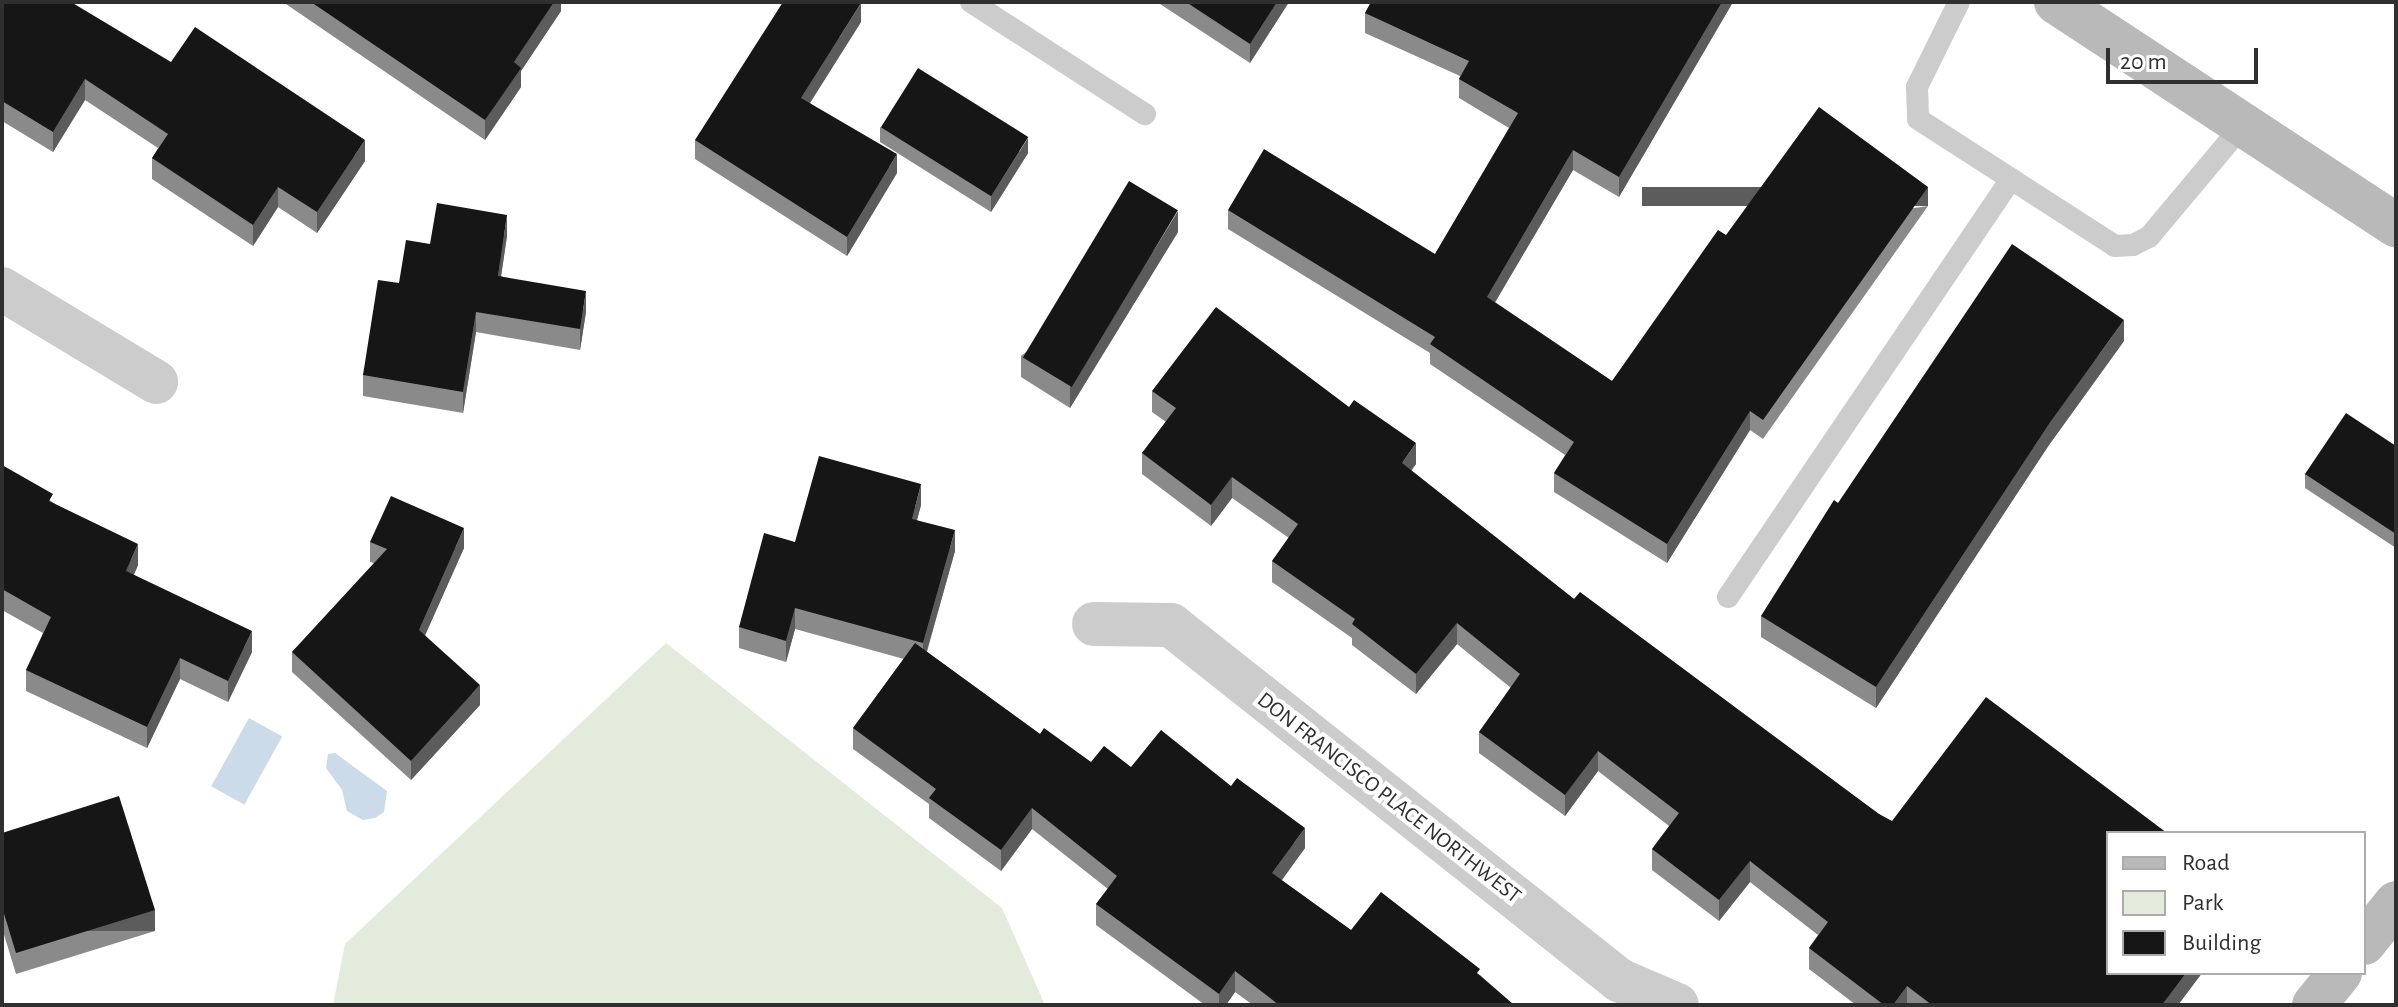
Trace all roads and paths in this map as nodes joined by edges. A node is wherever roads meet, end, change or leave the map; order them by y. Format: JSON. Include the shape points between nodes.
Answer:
{"nodes":[{"id":1,"x":971,"y":2,"type":"edge"},
{"id":2,"x":1959,"y":2,"type":"edge"},
{"id":3,"x":2056,"y":2,"type":"edge"},
{"id":4,"x":1145,"y":114,"type":"dead end"},
{"id":5,"x":2243,"y":125,"type":"junction"},
{"id":6,"x":2011,"y":179,"type":"junction"},
{"id":7,"x":2396,"y":225,"type":"edge"},
{"id":8,"x":2,"y":289,"type":"edge"},
{"id":9,"x":156,"y":382,"type":"dead end"},
{"id":10,"x":1728,"y":597,"type":"dead end"},
{"id":11,"x":1094,"y":624,"type":"dead end"},
{"id":12,"x":2396,"y":903,"type":"edge"},
{"id":13,"x":2366,"y":940,"type":"edge"},
{"id":14,"x":2338,"y":975,"type":"edge"},
{"id":15,"x":1677,"y":1005,"type":"edge"},
{"id":16,"x":2314,"y":1005,"type":"edge"}],
"edges":[{"from":1,"to":4,"type":"lane"},
{"from":2,"to":6,"type":"lane","via":[[1917,87],[1914,107],[1918,119]]},
{"from":3,"to":5,"type":"main road"},
{"from":5,"to":6,"type":"lane","via":[[2149,237],[2133,245],[2115,246]]},
{"from":5,"to":7,"type":"main road"},
{"from":6,"to":10,"type":"lane"},
{"from":8,"to":9,"type":"street"},
{"from":11,"to":15,"type":"street","name":"DON FRANCISCO PLACE NORTHWEST","via":[[1171,625],[1619,980]]},
{"from":12,"to":13,"type":"main road"},
{"from":14,"to":16,"type":"main road"}]}
